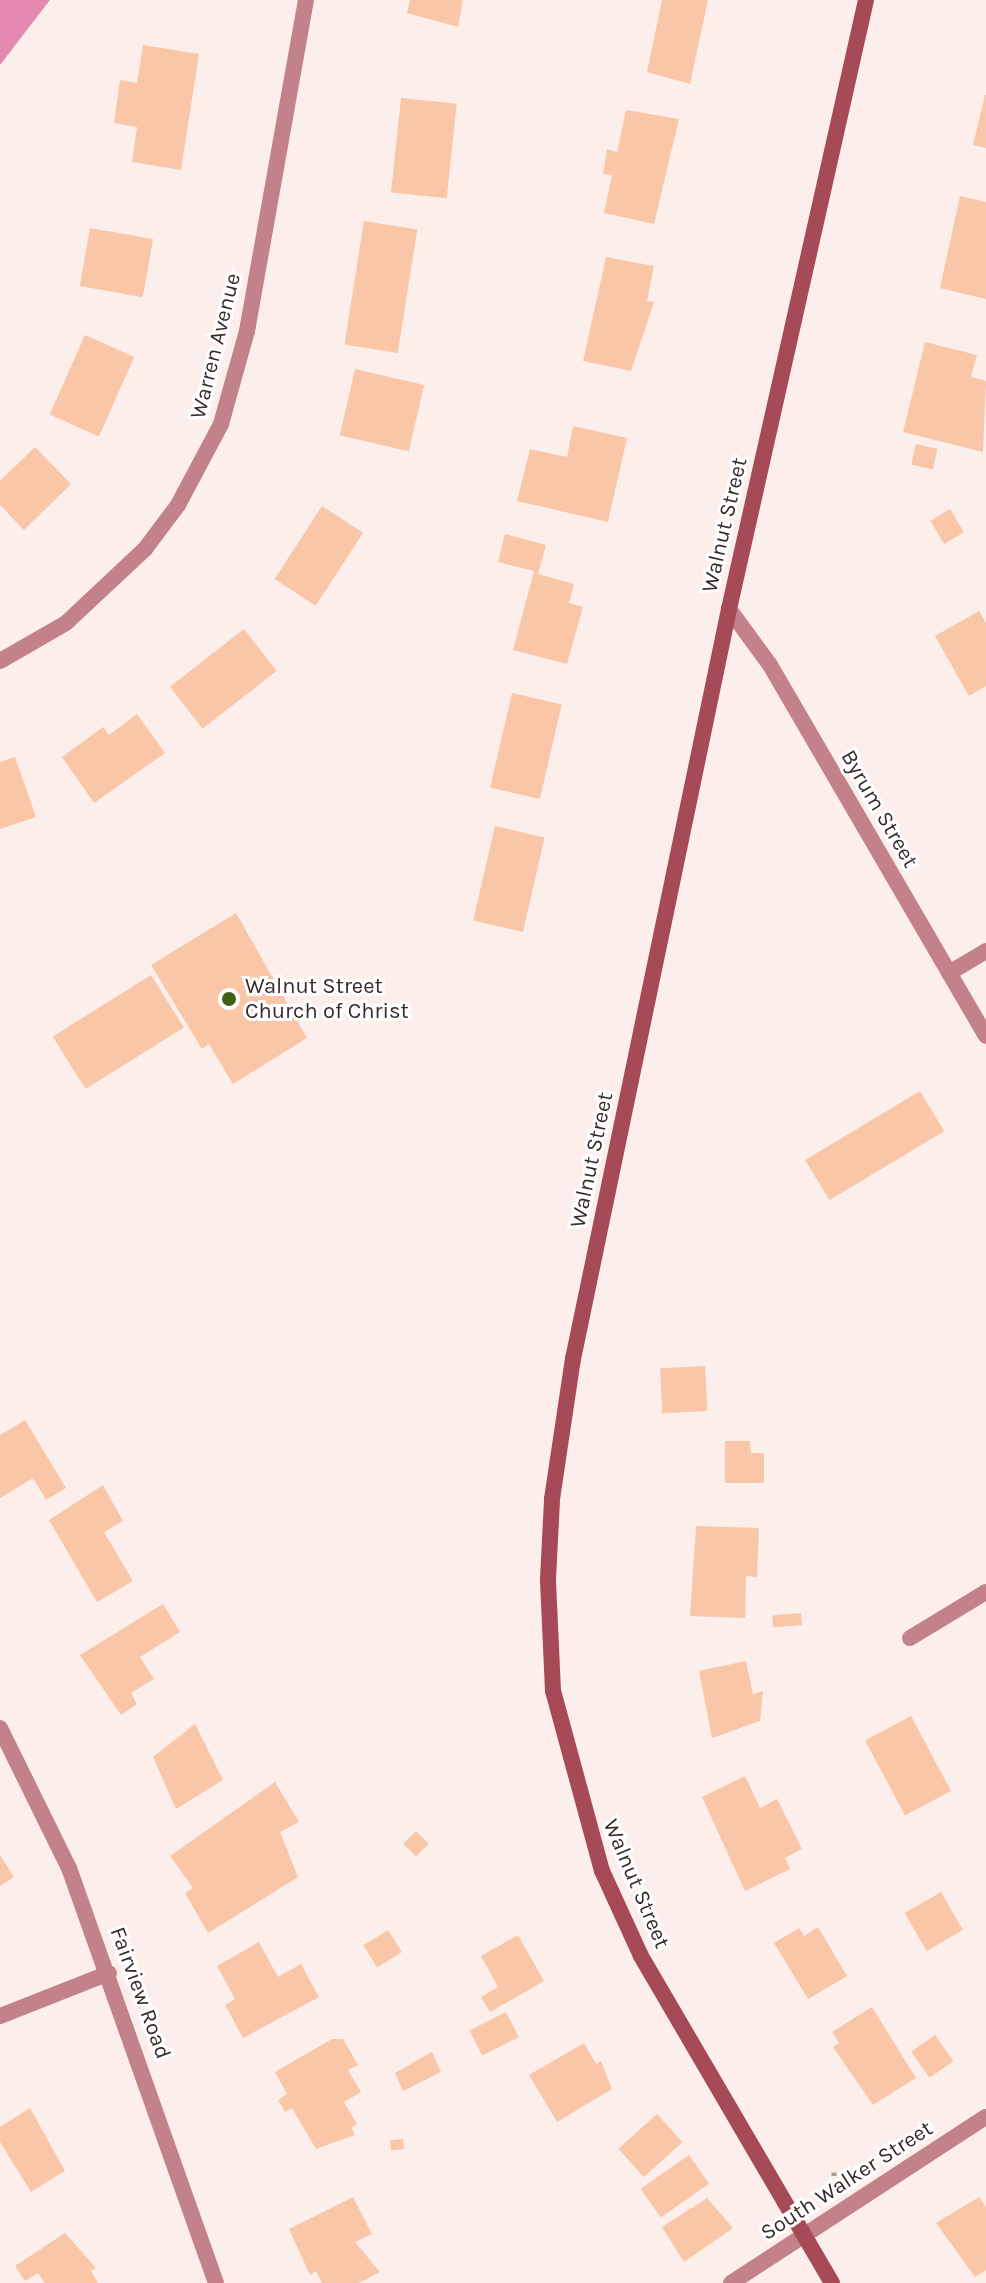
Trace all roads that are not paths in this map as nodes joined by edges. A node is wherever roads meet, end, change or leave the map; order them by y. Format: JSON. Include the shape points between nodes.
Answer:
{"nodes":[{"id":1,"x":306,"y":0,"type":"edge"},
{"id":2,"x":866,"y":0,"type":"edge"},
{"id":3,"x":729,"y":609,"type":"junction"},
{"id":4,"x":0,"y":661,"type":"edge"},
{"id":5,"x":986,"y":951,"type":"edge"},
{"id":6,"x":949,"y":973,"type":"junction"},
{"id":7,"x":986,"y":1036,"type":"edge"},
{"id":8,"x":986,"y":1592,"type":"edge"},
{"id":9,"x":910,"y":1638,"type":"dead end"},
{"id":10,"x":0,"y":1728,"type":"edge"},
{"id":11,"x":109,"y":1973,"type":"junction"},
{"id":12,"x":0,"y":2016,"type":"edge"},
{"id":13,"x":986,"y":2117,"type":"edge"},
{"id":14,"x":805,"y":2235,"type":"junction"},
{"id":15,"x":216,"y":2283,"type":"edge"},
{"id":16,"x":731,"y":2283,"type":"edge"},
{"id":17,"x":832,"y":2283,"type":"edge"}],
"edges":[{"from":1,"to":4,"type":"street","name":"Warren Avenue","via":[[247,331],[221,424],[178,505],[145,549],[66,623]]},
{"from":2,"to":3,"type":"main road","name":"Walnut Street"},
{"from":3,"to":6,"type":"street","name":"Byrum Street","via":[[770,665]]},
{"from":3,"to":14,"type":"main road","name":"Walnut Street","via":[[573,1359],[548,1540],[548,1635],[553,1691],[602,1871],[641,1956]]},
{"from":5,"to":6,"type":"street"},
{"from":6,"to":7,"type":"street","name":"Byrum Street"},
{"from":8,"to":9,"type":"street"},
{"from":10,"to":11,"type":"street","name":"Fairview Road","via":[[48,1819]]},
{"from":11,"to":12,"type":"street"},
{"from":11,"to":15,"type":"street","name":"Fairview Road"},
{"from":13,"to":14,"type":"street","name":"South Walker Street"},
{"from":14,"to":16,"type":"street","name":"South Walker Street"},
{"from":14,"to":17,"type":"main road","name":"Walnut Street"}]}
